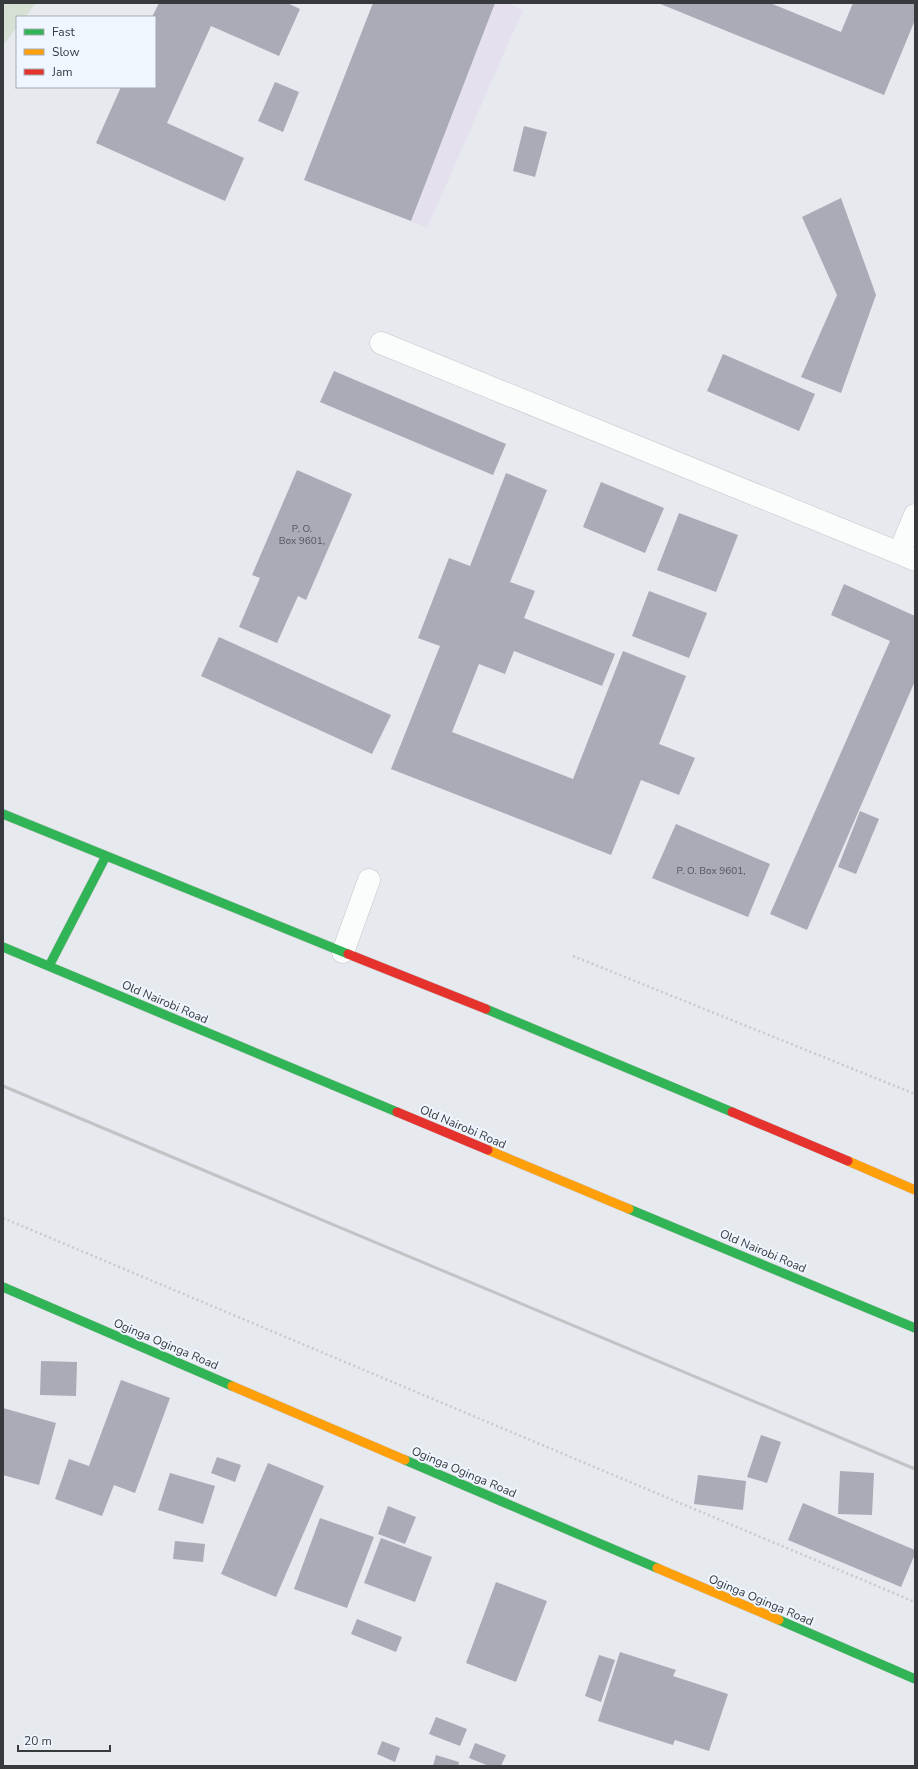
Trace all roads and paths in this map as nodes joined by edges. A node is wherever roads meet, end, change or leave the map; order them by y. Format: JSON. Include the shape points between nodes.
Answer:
{"nodes":[{"id":1,"x":381,"y":343,"type":"dead end"},
{"id":2,"x":915,"y":515,"type":"edge"},
{"id":3,"x":907,"y":556,"type":"edge"},
{"id":4,"x":3,"y":814,"type":"edge"},
{"id":5,"x":106,"y":856,"type":"junction"},
{"id":6,"x":369,"y":880,"type":"dead end"},
{"id":7,"x":3,"y":947,"type":"edge"},
{"id":8,"x":343,"y":952,"type":"junction"},
{"id":9,"x":572,"y":956,"type":"dead end"},
{"id":10,"x":49,"y":966,"type":"junction"},
{"id":11,"x":915,"y":1094,"type":"edge"},
{"id":12,"x":915,"y":1190,"type":"edge"},
{"id":13,"x":3,"y":1218,"type":"edge"},
{"id":14,"x":3,"y":1287,"type":"edge"},
{"id":15,"x":915,"y":1328,"type":"edge"},
{"id":16,"x":915,"y":1602,"type":"edge"},
{"id":17,"x":915,"y":1679,"type":"edge"}],
"edges":[{"from":1,"to":3,"type":"street"},
{"from":2,"to":3,"type":"street"},
{"from":4,"to":5,"type":"main road"},
{"from":5,"to":8,"type":"main road"},
{"from":5,"to":10,"type":"main road"},
{"from":6,"to":8,"type":"street"},
{"from":7,"to":10,"type":"main road","name":"Old Nairobi Road"},
{"from":8,"to":12,"type":"main road","via":[[614,1061]]},
{"from":9,"to":11,"type":"path"},
{"from":10,"to":15,"type":"main road","name":"Old Nairobi Road"},
{"from":13,"to":16,"type":"path"},
{"from":14,"to":17,"type":"main road","name":"Oginga Oginga Road"}]}
